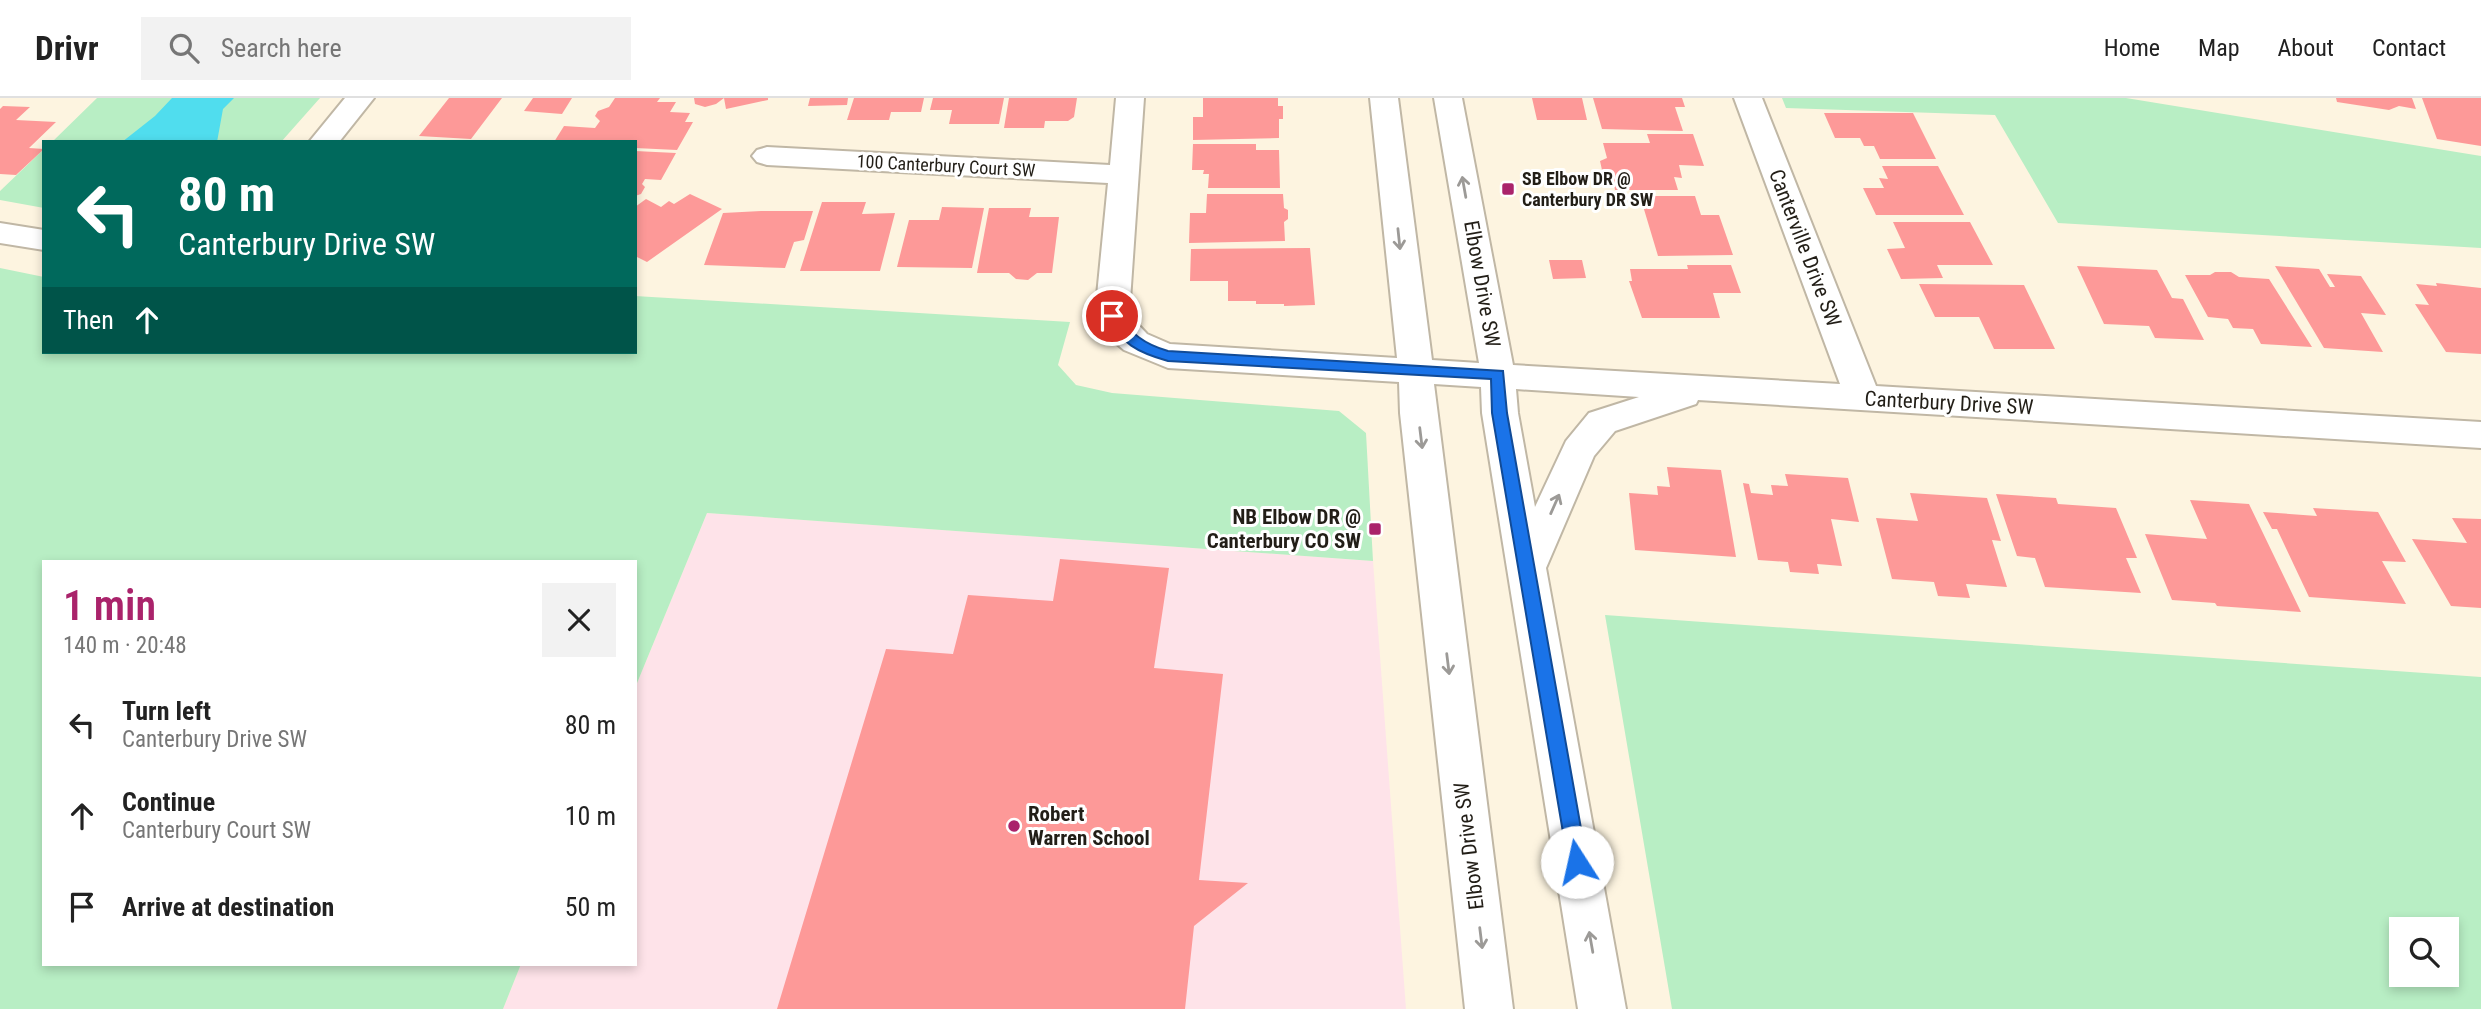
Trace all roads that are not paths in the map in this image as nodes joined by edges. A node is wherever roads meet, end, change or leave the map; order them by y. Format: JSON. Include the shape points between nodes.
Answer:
{"nodes":[{"id":1,"x":360,"y":98,"type":"edge"},
{"id":2,"x":1130,"y":98,"type":"edge"},
{"id":3,"x":1384,"y":98,"type":"edge"},
{"id":4,"x":1448,"y":98,"type":"edge"},
{"id":5,"x":1748,"y":98,"type":"edge"},
{"id":6,"x":325,"y":140,"type":"edge"},
{"id":7,"x":767,"y":156,"type":"dead end"},
{"id":8,"x":1125,"y":175,"type":"junction"},
{"id":9,"x":0,"y":233,"type":"edge"},
{"id":10,"x":42,"y":240,"type":"edge"},
{"id":11,"x":1416,"y":370,"type":"junction"},
{"id":12,"x":1498,"y":374,"type":"junction"},
{"id":13,"x":1702,"y":388,"type":"junction"},
{"id":14,"x":1863,"y":398,"type":"junction"},
{"id":15,"x":2481,"y":435,"type":"edge"},
{"id":16,"x":1527,"y":566,"type":"junction"},
{"id":17,"x":1489,"y":1009,"type":"edge"},
{"id":18,"x":1602,"y":1009,"type":"edge"}],
"edges":[{"from":1,"to":6,"type":"street"},
{"from":2,"to":8,"type":"street","name":"Canterbury Drive SW"},
{"from":3,"to":11,"type":"street","name":"Elbow Drive SW","one_way":true},
{"from":12,"to":4,"type":"street","name":"Elbow Drive SW","one_way":true},
{"from":5,"to":14,"type":"street","name":"Canterville Drive SW"},
{"from":7,"to":8,"type":"street","name":"100 Canterbury Court SW"},
{"from":8,"to":11,"type":"street","name":"Canterbury Drive SW","via":[[1112,316],[1125,335],[1144,349],[1168,356]]},
{"from":9,"to":10,"type":"street"},
{"from":11,"to":12,"type":"street","name":"Canterbury Drive SW"},
{"from":11,"to":17,"type":"street","name":"Elbow Drive SW","one_way":true},
{"from":12,"to":13,"type":"street","name":"Canterbury Drive SW"},
{"from":12,"to":16,"type":"street","name":"Elbow Drive SW","via":[[1500,413]]},
{"from":13,"to":14,"type":"street","name":"Canterbury Drive SW"},
{"from":16,"to":13,"type":"street","one_way":true,"via":[[1579,450],[1602,422]]},
{"from":14,"to":15,"type":"street","name":"Canterbury Drive SW"},
{"from":18,"to":16,"type":"street","name":"Elbow Drive SW","one_way":true}]}
